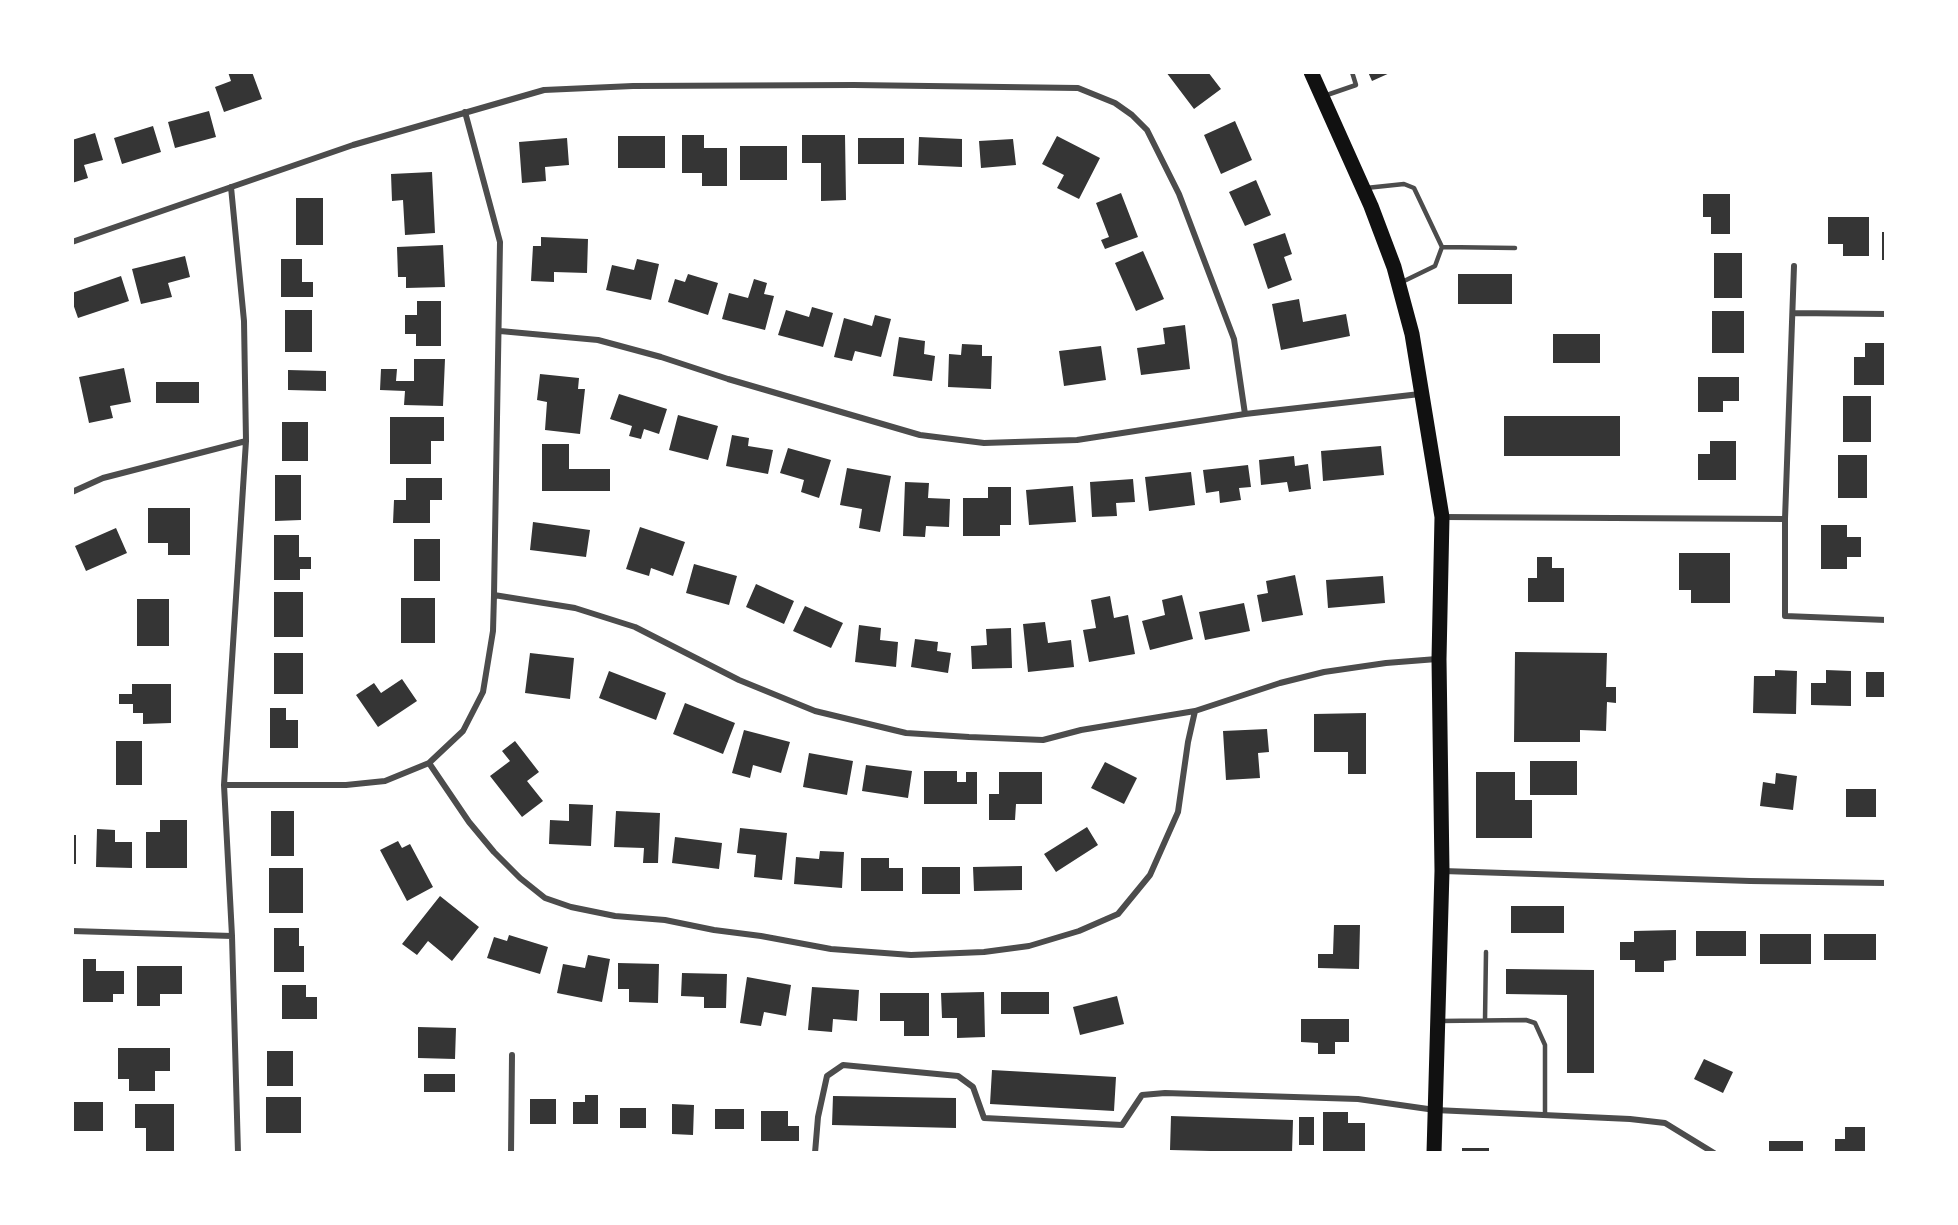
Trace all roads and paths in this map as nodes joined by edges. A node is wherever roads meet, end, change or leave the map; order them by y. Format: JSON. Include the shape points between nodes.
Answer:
{"nodes":[{"id":1,"x":1311,"y":72,"type":"edge"},
{"id":2,"x":1352,"y":72,"type":"edge"},
{"id":3,"x":1322,"y":97,"type":"junction"},
{"id":4,"x":465,"y":112,"type":"junction"},
{"id":5,"x":231,"y":187,"type":"junction"},
{"id":6,"x":1363,"y":188,"type":"junction"},
{"id":7,"x":72,"y":242,"type":"edge"},
{"id":8,"x":1442,"y":247,"type":"junction"},
{"id":9,"x":1515,"y":248,"type":"dead end"},
{"id":10,"x":1794,"y":266,"type":"dead end"},
{"id":11,"x":1399,"y":283,"type":"junction"},
{"id":12,"x":1793,"y":313,"type":"junction"},
{"id":13,"x":1886,"y":314,"type":"edge"},
{"id":14,"x":500,"y":332,"type":"junction"},
{"id":15,"x":1423,"y":394,"type":"junction"},
{"id":16,"x":1245,"y":414,"type":"junction"},
{"id":17,"x":246,"y":441,"type":"junction"},
{"id":18,"x":72,"y":492,"type":"edge"},
{"id":19,"x":1442,"y":517,"type":"junction"},
{"id":20,"x":1785,"y":519,"type":"junction"},
{"id":21,"x":494,"y":596,"type":"junction"},
{"id":22,"x":1886,"y":620,"type":"edge"},
{"id":23,"x":1439,"y":659,"type":"junction"},
{"id":24,"x":1195,"y":711,"type":"junction"},
{"id":25,"x":429,"y":763,"type":"junction"},
{"id":26,"x":224,"y":785,"type":"junction"},
{"id":27,"x":1442,"y":870,"type":"junction"},
{"id":28,"x":1886,"y":883,"type":"edge"},
{"id":29,"x":72,"y":931,"type":"edge"},
{"id":30,"x":232,"y":936,"type":"junction"},
{"id":31,"x":1486,"y":952,"type":"dead end"},
{"id":32,"x":1485,"y":1020,"type":"junction"},
{"id":33,"x":1438,"y":1021,"type":"junction"},
{"id":34,"x":512,"y":1055,"type":"dead end"},
{"id":35,"x":1435,"y":1110,"type":"junction"},
{"id":36,"x":1545,"y":1115,"type":"junction"},
{"id":37,"x":238,"y":1153,"type":"edge"},
{"id":38,"x":511,"y":1153,"type":"edge"},
{"id":39,"x":815,"y":1153,"type":"edge"},
{"id":40,"x":1434,"y":1153,"type":"edge"},
{"id":41,"x":1714,"y":1153,"type":"edge"}],
"edges":[{"from":1,"to":3,"type":"main road"},
{"from":2,"to":3,"type":"lane","via":[[1356,85]]},
{"from":3,"to":6,"type":"main road"},
{"from":4,"to":5,"type":"street"},
{"from":4,"to":14,"type":"street","via":[[500,242]]},
{"from":4,"to":16,"type":"street","via":[[544,90],[633,86],[1030,87],[1078,88],[1097,95],[1132,115],[1147,130],[1179,194],[1234,339]]},
{"from":5,"to":7,"type":"street"},
{"from":5,"to":17,"type":"street","via":[[244,321]]},
{"from":6,"to":8,"type":"lane","via":[[1404,184],[1414,188]]},
{"from":6,"to":11,"type":"main road"},
{"from":8,"to":9,"type":"lane"},
{"from":8,"to":11,"type":"lane","via":[[1435,266]]},
{"from":10,"to":12,"type":"street"},
{"from":11,"to":15,"type":"main road"},
{"from":12,"to":13,"type":"street"},
{"from":12,"to":20,"type":"street"},
{"from":14,"to":16,"type":"street","via":[[598,340],[920,435],[984,443],[1077,440]]},
{"from":14,"to":21,"type":"street"},
{"from":15,"to":16,"type":"street"},
{"from":15,"to":19,"type":"main road"},
{"from":17,"to":18,"type":"street","via":[[103,478]]},
{"from":17,"to":26,"type":"street"},
{"from":19,"to":20,"type":"street"},
{"from":19,"to":23,"type":"main road"},
{"from":20,"to":22,"type":"street","via":[[1785,616]]},
{"from":21,"to":24,"type":"street","via":[[575,608],[635,627],[740,680],[815,711],[906,733],[1043,740]]},
{"from":21,"to":25,"type":"street","via":[[483,692],[462,731]]},
{"from":23,"to":24,"type":"street","via":[[1324,672]]},
{"from":23,"to":27,"type":"main road"},
{"from":24,"to":25,"type":"street","via":[[1179,812],[1150,875],[1118,914],[1029,946],[984,952],[911,955],[831,949],[571,907],[545,898],[494,852]]},
{"from":25,"to":26,"type":"street","via":[[385,781],[346,785]]},
{"from":26,"to":30,"type":"street"},
{"from":27,"to":28,"type":"street"},
{"from":27,"to":33,"type":"main road"},
{"from":29,"to":30,"type":"street"},
{"from":30,"to":37,"type":"street"},
{"from":31,"to":32,"type":"lane"},
{"from":32,"to":33,"type":"lane"},
{"from":32,"to":36,"type":"lane","via":[[1526,1020],[1535,1023],[1541,1032],[1545,1045]]},
{"from":33,"to":35,"type":"main road"},
{"from":34,"to":38,"type":"street"},
{"from":35,"to":36,"type":"street"},
{"from":35,"to":39,"type":"street","via":[[1358,1099],[1165,1093],[1142,1095],[1122,1125],[984,1118],[973,1087],[957,1076],[843,1065],[827,1076]]},
{"from":35,"to":40,"type":"main road"},
{"from":36,"to":41,"type":"street","via":[[1665,1123]]}]}
